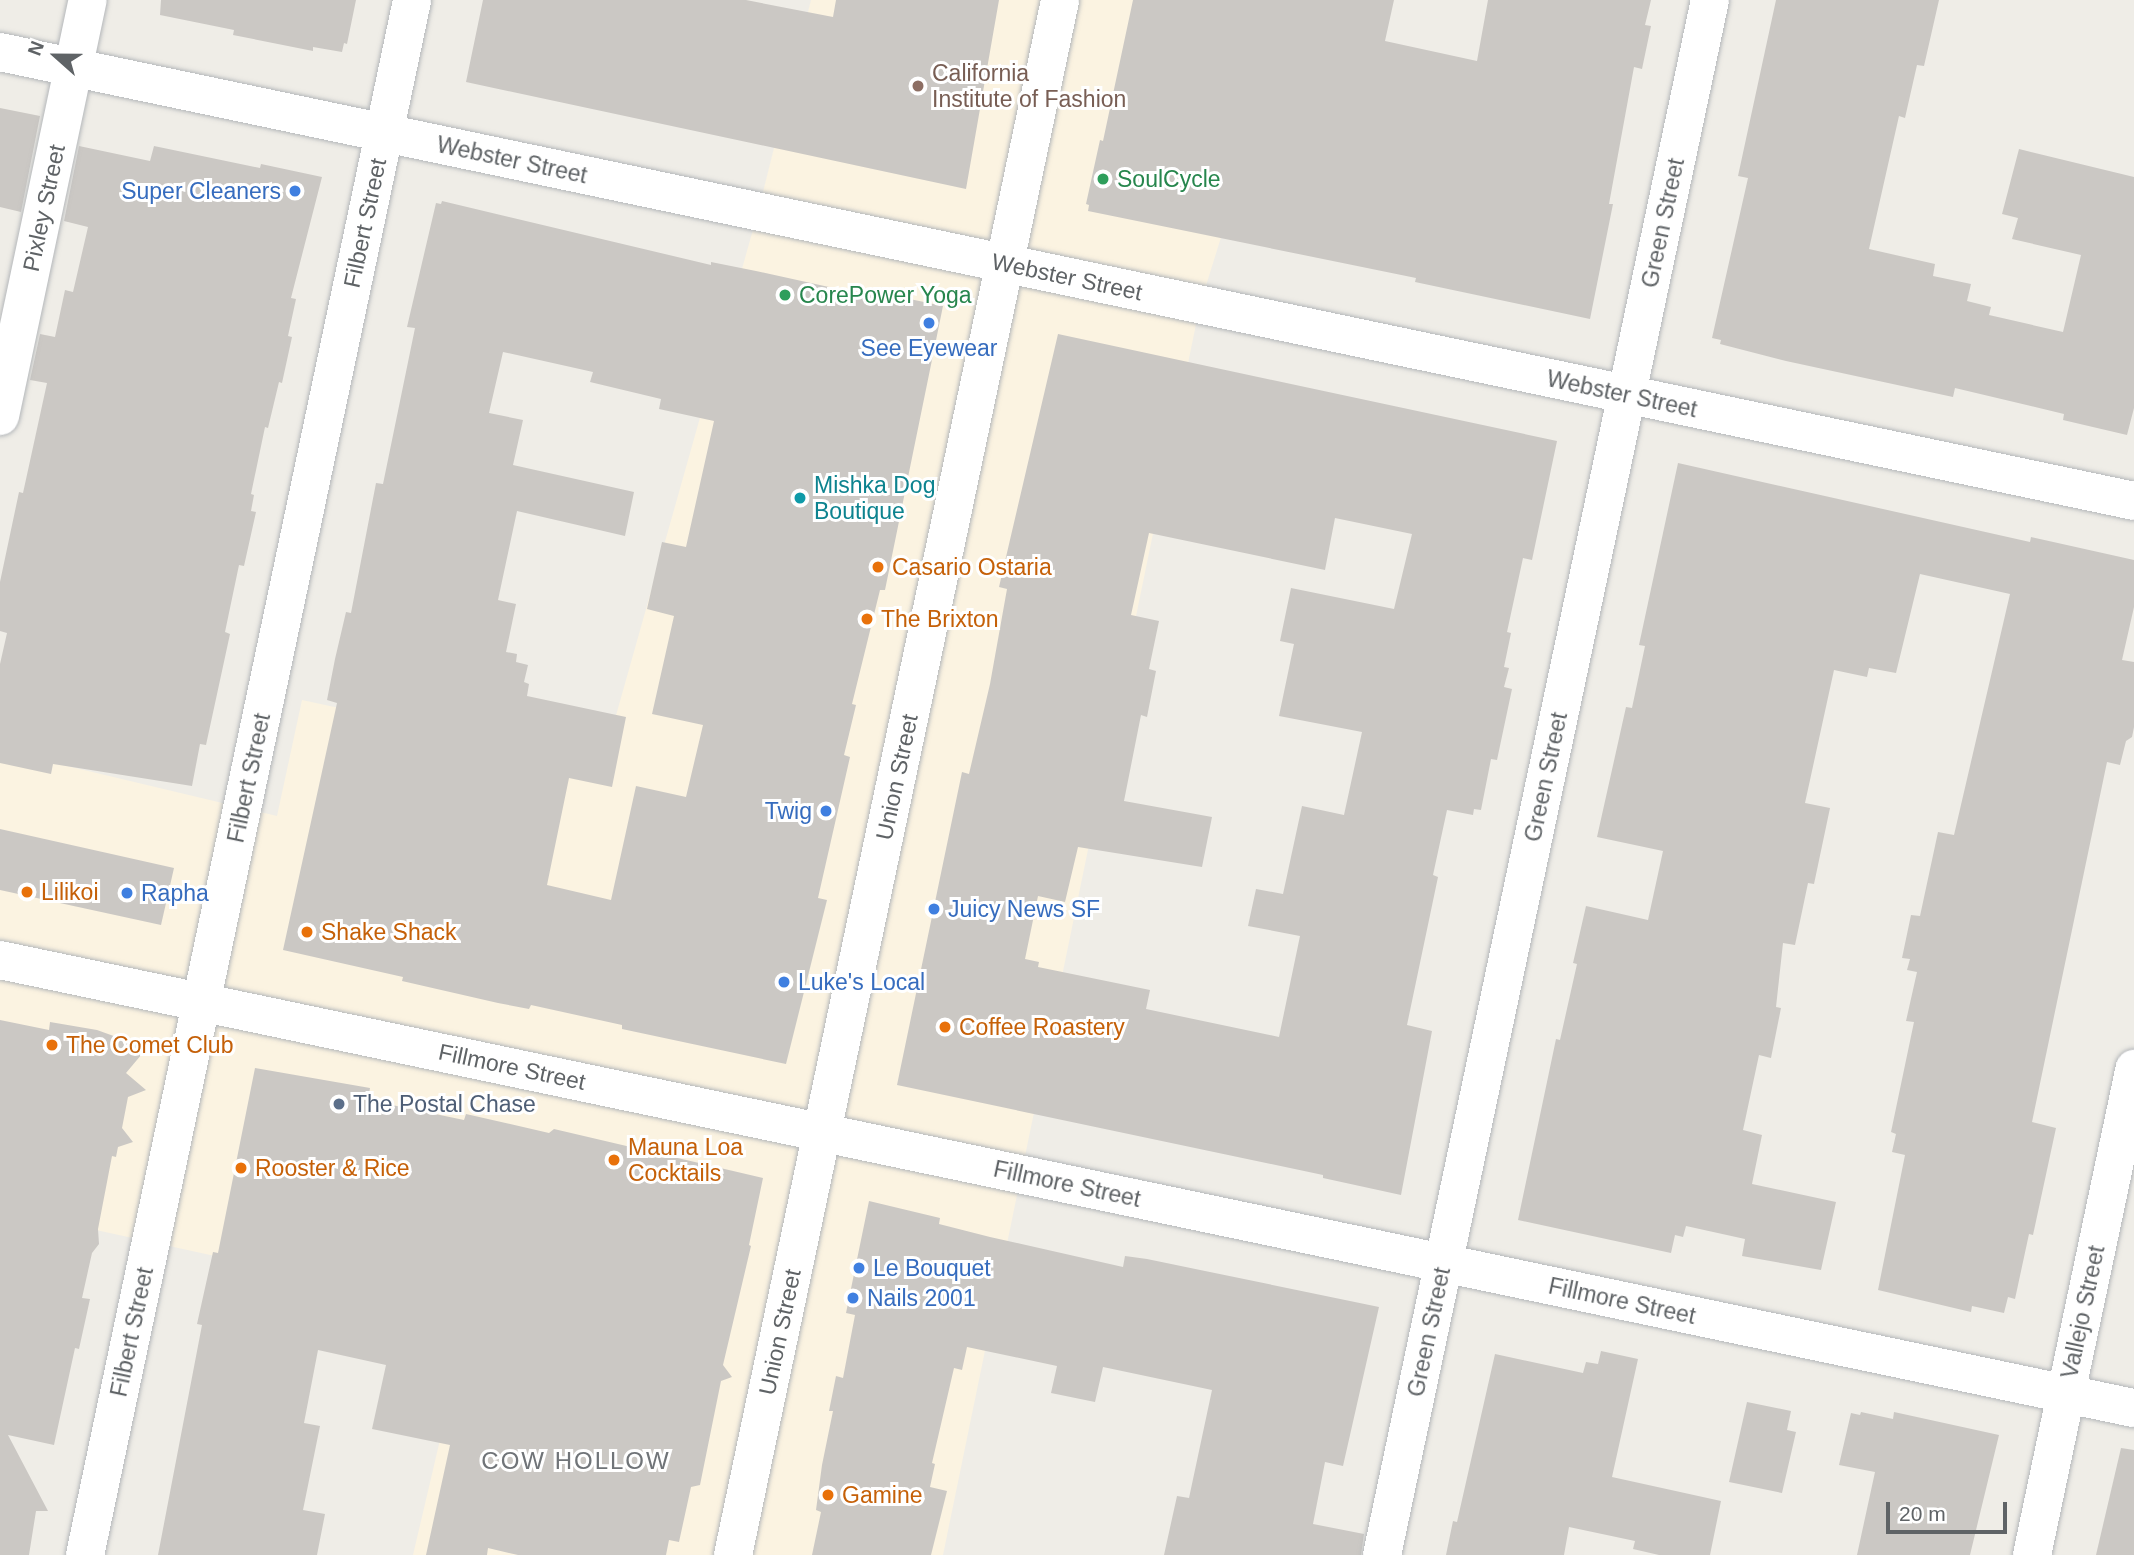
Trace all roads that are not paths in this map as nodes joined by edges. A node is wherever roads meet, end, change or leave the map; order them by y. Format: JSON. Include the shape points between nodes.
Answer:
{"nodes":[{"id":1,"x":88,"y":0,"type":"edge"},
{"id":2,"x":412,"y":0,"type":"edge"},
{"id":3,"x":1060,"y":0,"type":"edge"},
{"id":4,"x":1710,"y":0,"type":"edge"},
{"id":5,"x":0,"y":52,"type":"edge"},
{"id":6,"x":73,"y":68,"type":"junction"},
{"id":7,"x":384,"y":133,"type":"junction"},
{"id":8,"x":1004,"y":264,"type":"junction"},
{"id":9,"x":1627,"y":395,"type":"junction"},
{"id":10,"x":0,"y":416,"type":"edge"},
{"id":11,"x":2134,"y":501,"type":"edge"},
{"id":12,"x":0,"y":960,"type":"edge"},
{"id":13,"x":201,"y":1002,"type":"junction"},
{"id":14,"x":2134,"y":1069,"type":"edge"},
{"id":15,"x":821,"y":1133,"type":"junction"},
{"id":16,"x":1444,"y":1264,"type":"junction"},
{"id":17,"x":2065,"y":1394,"type":"junction"},
{"id":18,"x":2134,"y":1409,"type":"edge"},
{"id":19,"x":85,"y":1555,"type":"edge"},
{"id":20,"x":733,"y":1555,"type":"edge"},
{"id":21,"x":1382,"y":1555,"type":"edge"},
{"id":22,"x":2032,"y":1555,"type":"edge"}],
"edges":[{"from":1,"to":6,"type":"street","name":"Pixley Street"},
{"from":2,"to":7,"type":"street","name":"Filbert Street"},
{"from":3,"to":8,"type":"street","name":"Union Street"},
{"from":4,"to":9,"type":"street","name":"Green Street"},
{"from":5,"to":6,"type":"street","name":"Webster Street"},
{"from":6,"to":7,"type":"street","name":"Webster Street"},
{"from":6,"to":10,"type":"street","name":"Pixley Street"},
{"from":7,"to":8,"type":"street","name":"Webster Street"},
{"from":7,"to":13,"type":"street","name":"Filbert Street"},
{"from":8,"to":9,"type":"street","name":"Webster Street"},
{"from":8,"to":15,"type":"street","name":"Union Street"},
{"from":9,"to":11,"type":"street","name":"Webster Street"},
{"from":9,"to":16,"type":"street","name":"Green Street"},
{"from":12,"to":13,"type":"street","name":"Fillmore Street"},
{"from":13,"to":15,"type":"street","name":"Fillmore Street"},
{"from":13,"to":19,"type":"street","name":"Filbert Street"},
{"from":14,"to":17,"type":"street","name":"Vallejo Street"},
{"from":15,"to":16,"type":"street","name":"Fillmore Street"},
{"from":15,"to":20,"type":"street","name":"Union Street"},
{"from":16,"to":17,"type":"street","name":"Fillmore Street"},
{"from":16,"to":21,"type":"street","name":"Green Street"},
{"from":17,"to":18,"type":"street","name":"Fillmore Street"},
{"from":17,"to":22,"type":"street","name":"Vallejo Street"}]}
